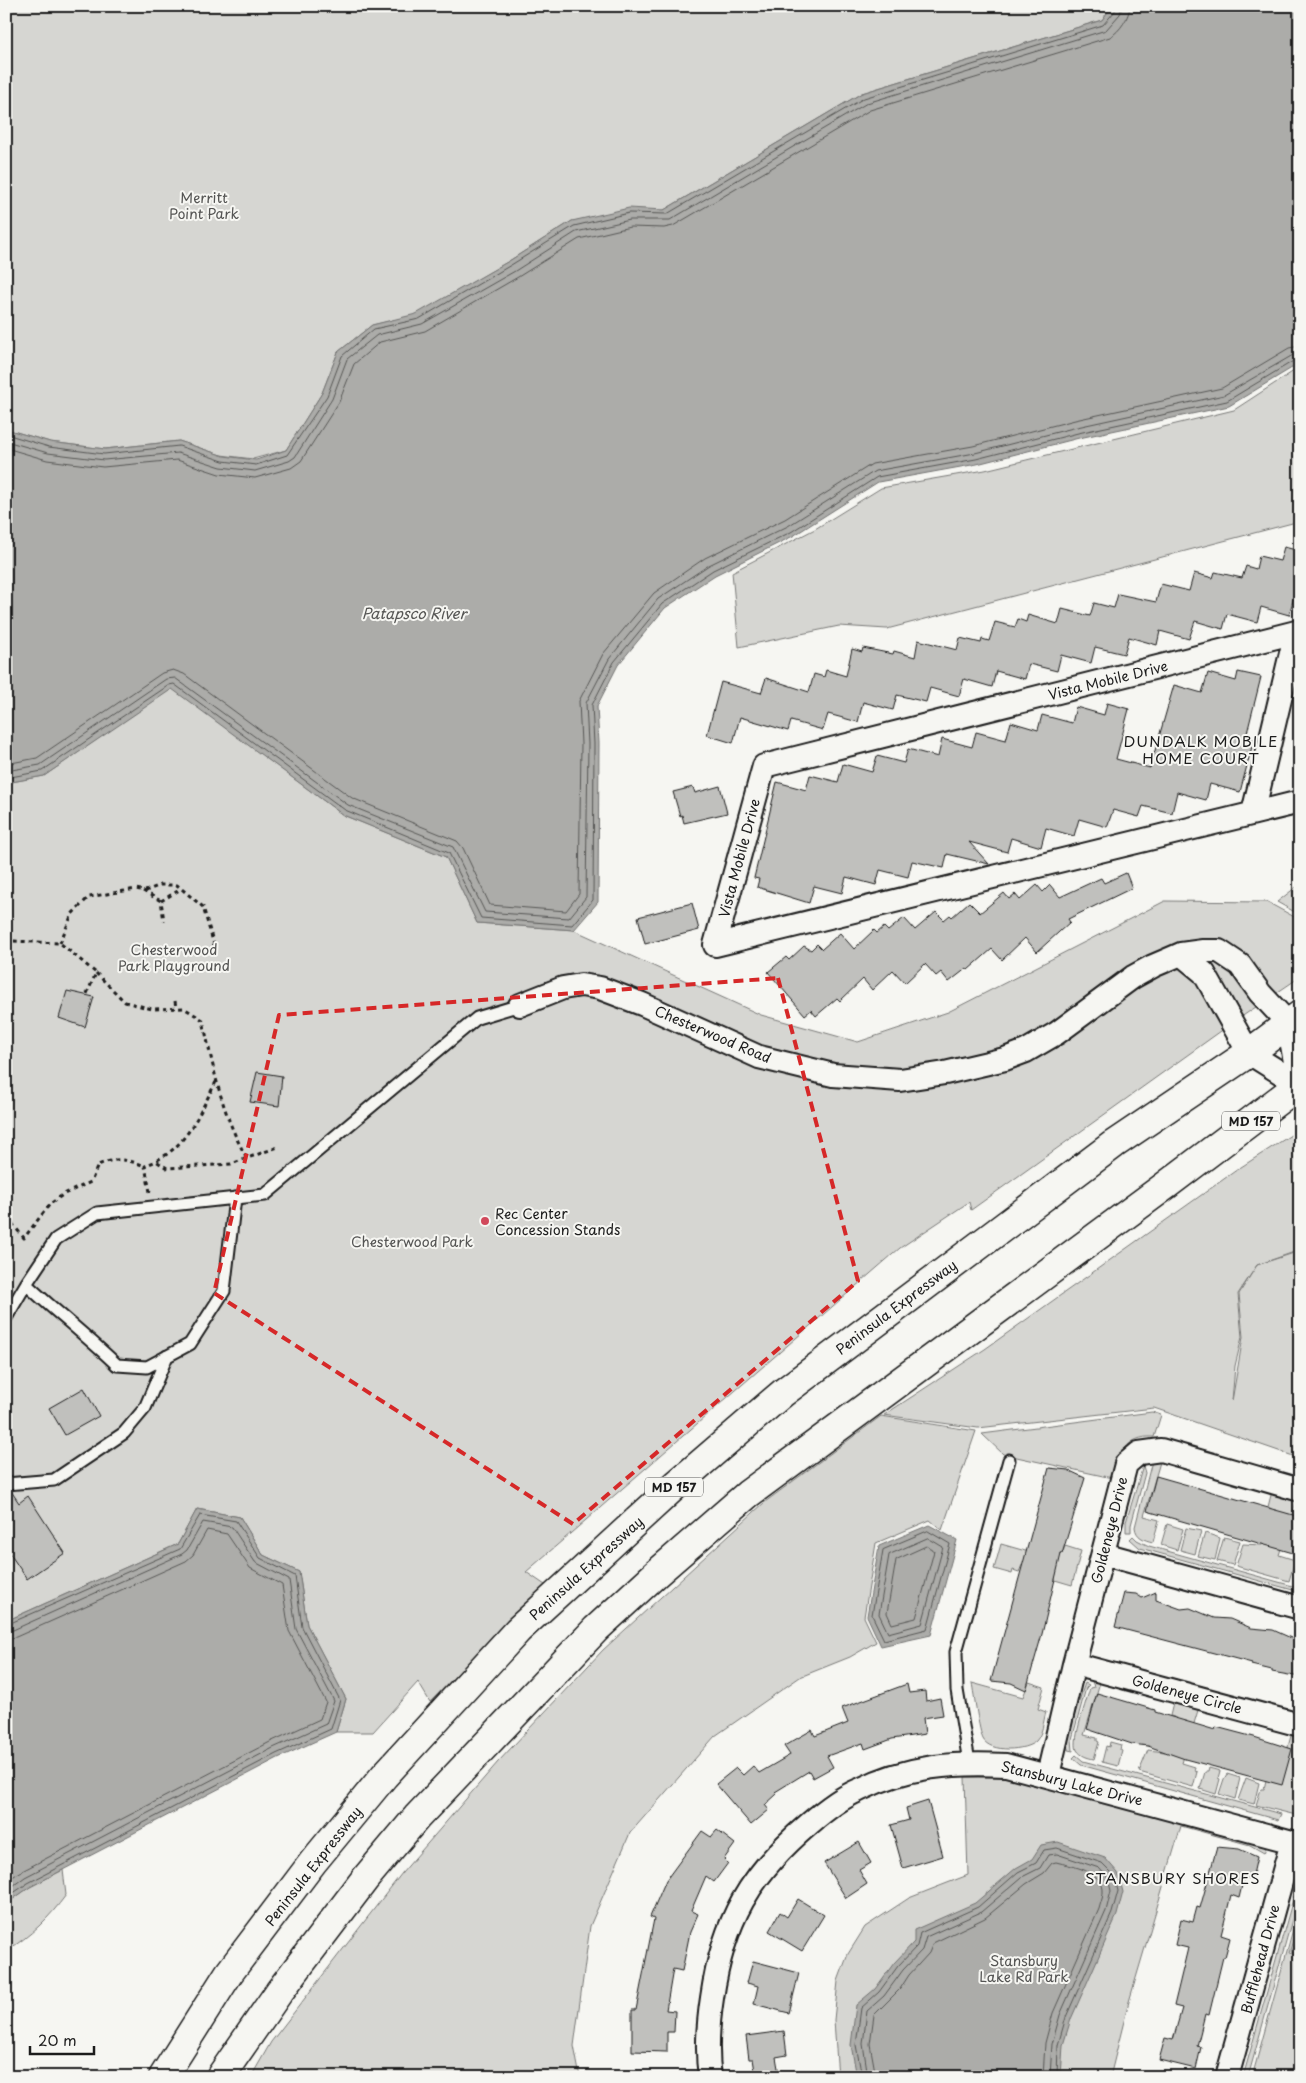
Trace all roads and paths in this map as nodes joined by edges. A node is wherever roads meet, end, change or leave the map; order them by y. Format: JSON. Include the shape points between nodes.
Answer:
{"nodes":[{"id":1,"x":510,"y":6,"type":"edge"},
{"id":2,"x":530,"y":6,"type":"edge"},
{"id":3,"x":1298,"y":632,"type":"edge"},
{"id":4,"x":1300,"y":802,"type":"edge"},
{"id":5,"x":1253,"y":813,"type":"junction"},
{"id":6,"x":181,"y":889,"type":"junction"},
{"id":7,"x":140,"y":890,"type":"junction"},
{"id":8,"x":161,"y":901,"type":"junction"},
{"id":9,"x":164,"y":921,"type":"dead end"},
{"id":10,"x":60,"y":942,"type":"junction"},
{"id":11,"x":6,"y":943,"type":"edge"},
{"id":12,"x":1181,"y":954,"type":"junction"},
{"id":13,"x":211,"y":955,"type":"dead end"},
{"id":14,"x":96,"y":973,"type":"junction"},
{"id":15,"x":86,"y":996,"type":"dead end"},
{"id":16,"x":176,"y":1001,"type":"dead end"},
{"id":17,"x":520,"y":1005,"type":"joint"},
{"id":18,"x":176,"y":1008,"type":"junction"},
{"id":19,"x":1294,"y":1019,"type":"edge"},
{"id":20,"x":1249,"y":1053,"type":"junction"},
{"id":21,"x":217,"y":1081,"type":"junction"},
{"id":22,"x":1300,"y":1084,"type":"edge"},
{"id":23,"x":278,"y":1147,"type":"dead end"},
{"id":24,"x":247,"y":1158,"type":"junction"},
{"id":25,"x":156,"y":1160,"type":"junction"},
{"id":26,"x":145,"y":1166,"type":"junction"},
{"id":27,"x":235,"y":1198,"type":"junction"},
{"id":28,"x":152,"y":1207,"type":"junction"},
{"id":29,"x":6,"y":1226,"type":"edge"},
{"id":30,"x":26,"y":1284,"type":"junction"},
{"id":31,"x":6,"y":1318,"type":"edge"},
{"id":32,"x":167,"y":1356,"type":"junction"},
{"id":33,"x":1009,"y":1460,"type":"dead end"},
{"id":34,"x":6,"y":1484,"type":"edge"},
{"id":35,"x":1300,"y":1490,"type":"edge"},
{"id":36,"x":1104,"y":1554,"type":"junction"},
{"id":37,"x":1300,"y":1608,"type":"edge"},
{"id":38,"x":1074,"y":1664,"type":"junction"},
{"id":39,"x":1300,"y":1725,"type":"edge"},
{"id":40,"x":969,"y":1762,"type":"junction"},
{"id":41,"x":1048,"y":1775,"type":"junction"},
{"id":42,"x":1296,"y":1843,"type":"edge"},
{"id":43,"x":163,"y":2077,"type":"edge"},
{"id":44,"x":220,"y":2077,"type":"edge"},
{"id":45,"x":710,"y":2077,"type":"edge"},
{"id":46,"x":1227,"y":2077,"type":"edge"}],
"edges":[{"from":1,"to":2,"type":"path"},
{"from":3,"to":5,"type":"street","name":"Vista Mobile Drive"},
{"from":3,"to":5,"type":"street","name":"Vista Mobile Drive","via":[[764,766],[715,945]]},
{"from":4,"to":5,"type":"street","name":"Vista Mobile Drive"},
{"from":6,"to":7,"type":"path","via":[[177,885],[160,885]]},
{"from":6,"to":8,"type":"path"},
{"from":6,"to":13,"type":"path","via":[[203,907],[214,945]]},
{"from":7,"to":8,"type":"path"},
{"from":7,"to":10,"type":"path","via":[[89,897],[72,914]]},
{"from":8,"to":9,"type":"path"},
{"from":10,"to":11,"type":"path"},
{"from":10,"to":14,"type":"path"},
{"from":12,"to":17,"type":"street","name":"Chesterwood Road","via":[[1133,977],[1057,1033],[1026,1051],[945,1073],[900,1080],[833,1075],[759,1057],[600,988],[581,985],[563,988]]},
{"from":12,"to":19,"type":"street","name":"Chesterwood Road","via":[[1219,951],[1228,956],[1240,965],[1260,993]]},
{"from":12,"to":20,"type":"street","via":[[1204,973]]},
{"from":14,"to":15,"type":"path"},
{"from":14,"to":18,"type":"path","via":[[124,1002],[152,1010]]},
{"from":16,"to":18,"type":"path"},
{"from":17,"to":27,"type":"lane","via":[[477,1018],[264,1195]]},
{"from":18,"to":21,"type":"path","via":[[184,1008],[203,1020]]},
{"from":19,"to":20,"type":"main road","name":"Peninsula Expressway","number":"MD 157"},
{"from":19,"to":22,"type":"street"},
{"from":20,"to":22,"type":"street"},
{"from":20,"to":43,"type":"main road","name":"Peninsula Expressway","number":"MD 157","via":[[1114,1144],[784,1392],[678,1483],[518,1630],[384,1776],[313,1862],[229,1973]]},
{"from":21,"to":24,"type":"path","via":[[237,1141]]},
{"from":21,"to":25,"type":"path","via":[[185,1139],[168,1155]]},
{"from":22,"to":44,"type":"main road","number":"MD 157","via":[[748,1494],[596,1629],[417,1817],[279,1992]]},
{"from":23,"to":24,"type":"path"},
{"from":24,"to":25,"type":"path","via":[[231,1164],[167,1168]]},
{"from":25,"to":26,"type":"path"},
{"from":26,"to":28,"type":"path"},
{"from":26,"to":29,"type":"path","via":[[126,1159],[108,1161],[98,1166],[91,1182],[50,1204],[24,1238],[11,1222]]},
{"from":27,"to":28,"type":"lane"},
{"from":27,"to":32,"type":"lane","via":[[224,1291],[190,1344]]},
{"from":28,"to":30,"type":"lane","via":[[97,1213],[56,1240]]},
{"from":30,"to":31,"type":"lane"},
{"from":30,"to":32,"type":"lane","via":[[117,1365],[147,1367]]},
{"from":32,"to":34,"type":"lane","via":[[145,1408],[124,1433],[54,1480]]},
{"from":33,"to":40,"type":"lane","via":[[956,1652]]},
{"from":35,"to":36,"type":"street","name":"Goldeneye Drive","via":[[1161,1450],[1139,1453],[1126,1464]]},
{"from":36,"to":37,"type":"street"},
{"from":36,"to":38,"type":"street","name":"Goldeneye Drive"},
{"from":38,"to":39,"type":"street","name":"Goldeneye Circle"},
{"from":38,"to":41,"type":"street","name":"Goldeneye Drive"},
{"from":40,"to":41,"type":"street","name":"Stansbury Lake Drive","via":[[1006,1765]]},
{"from":40,"to":45,"type":"street","name":"Stansbury Lake Drive","via":[[927,1767],[859,1790],[828,1808],[770,1860],[746,1893],[717,1961],[708,2024]]},
{"from":41,"to":42,"type":"street","name":"Stansbury Lake Drive"},
{"from":42,"to":46,"type":"street","name":"Bufflehead Drive"}]}
